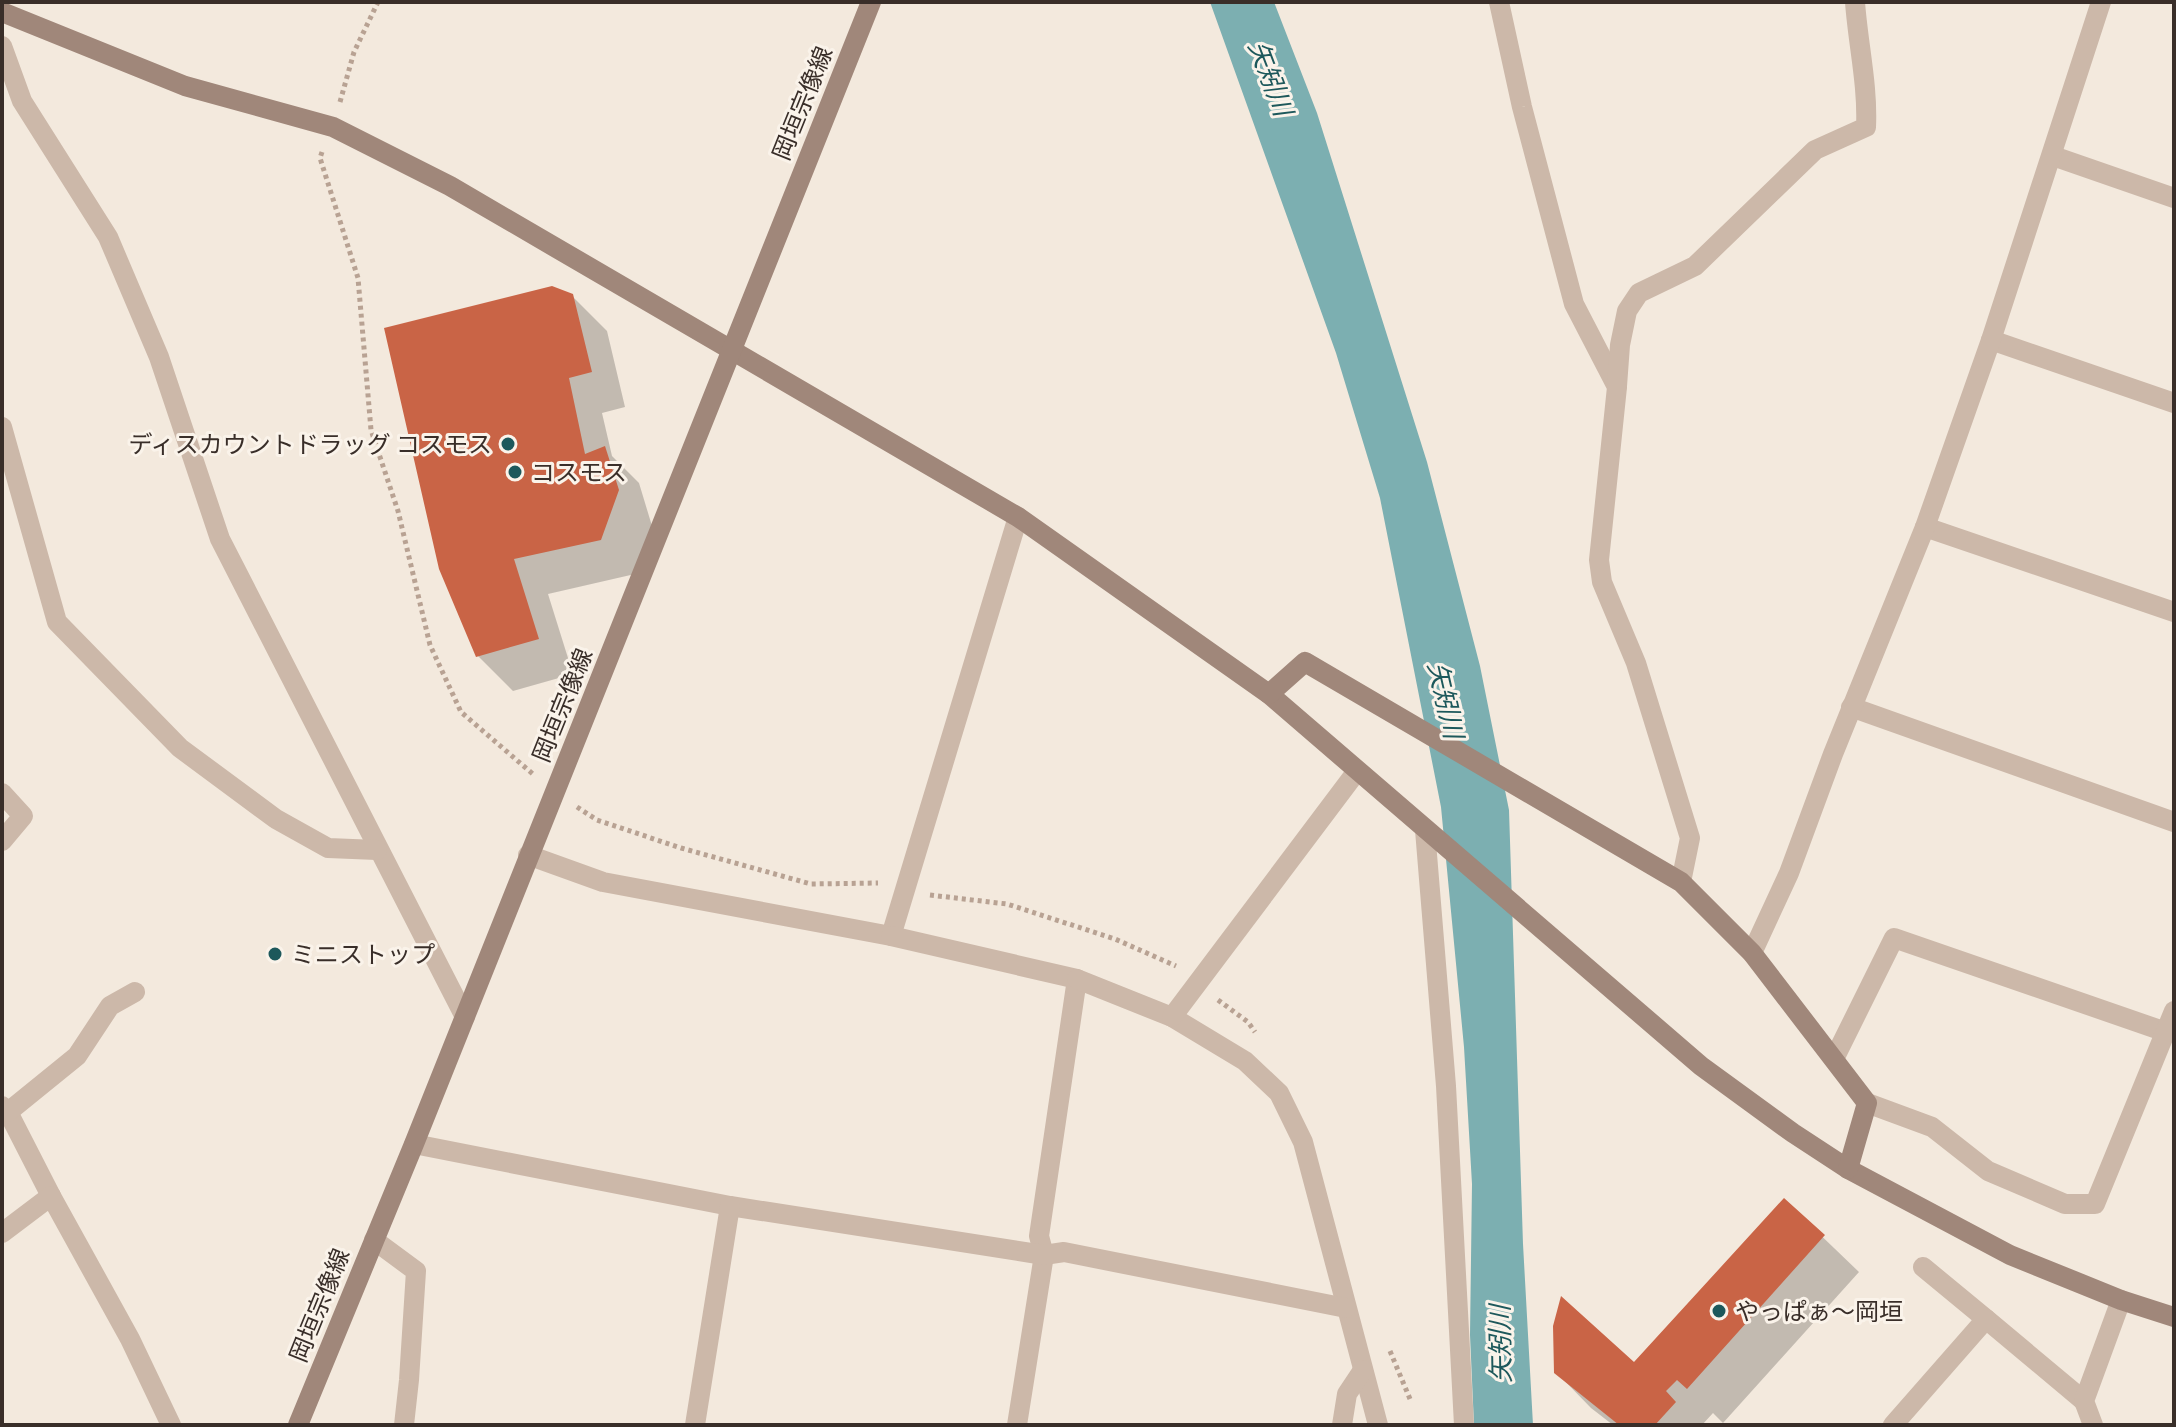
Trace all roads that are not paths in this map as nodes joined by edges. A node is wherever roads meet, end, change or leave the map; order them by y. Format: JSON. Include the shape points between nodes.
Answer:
{"nodes":[{"id":1,"x":871,"y":2,"type":"edge"},
{"id":2,"x":1499,"y":2,"type":"edge"},
{"id":3,"x":1855,"y":2,"type":"edge"},
{"id":4,"x":2101,"y":2,"type":"edge"},
{"id":5,"x":2,"y":12,"type":"edge"},
{"id":6,"x":2,"y":46,"type":"edge"},
{"id":7,"x":2053,"y":156,"type":"junction"},
{"id":8,"x":2174,"y":198,"type":"edge"},
{"id":9,"x":1991,"y":340,"type":"junction"},
{"id":10,"x":731,"y":350,"type":"junction"},
{"id":11,"x":1617,"y":387,"type":"junction"},
{"id":12,"x":2174,"y":403,"type":"edge"},
{"id":13,"x":2,"y":427,"type":"edge"},
{"id":14,"x":1018,"y":517,"type":"junction"},
{"id":15,"x":1925,"y":527,"type":"junction"},
{"id":16,"x":2174,"y":612,"type":"edge"},
{"id":17,"x":1269,"y":694,"type":"junction"},
{"id":18,"x":1851,"y":707,"type":"junction"},
{"id":19,"x":1357,"y":771,"type":"junction"},
{"id":20,"x":2,"y":793,"type":"edge"},
{"id":21,"x":2174,"y":822,"type":"edge"},
{"id":22,"x":1431,"y":836,"type":"junction"},
{"id":23,"x":2,"y":841,"type":"edge"},
{"id":24,"x":377,"y":850,"type":"junction"},
{"id":25,"x":528,"y":855,"type":"junction"},
{"id":26,"x":1681,"y":882,"type":"junction"},
{"id":27,"x":891,"y":936,"type":"junction"},
{"id":28,"x":1752,"y":953,"type":"junction"},
{"id":29,"x":1077,"y":979,"type":"junction"},
{"id":30,"x":135,"y":992,"type":"dead end"},
{"id":31,"x":2174,"y":1011,"type":"edge"},
{"id":32,"x":465,"y":1017,"type":"junction"},
{"id":33,"x":1172,"y":1017,"type":"junction"},
{"id":34,"x":2166,"y":1032,"type":"junction"},
{"id":35,"x":1834,"y":1059,"type":"junction"},
{"id":36,"x":1867,"y":1103,"type":"junction"},
{"id":37,"x":5,"y":1109,"type":"edge"},
{"id":38,"x":414,"y":1144,"type":"junction"},
{"id":39,"x":1848,"y":1169,"type":"junction"},
{"id":40,"x":51,"y":1196,"type":"junction"},
{"id":41,"x":730,"y":1206,"type":"junction"},
{"id":42,"x":2,"y":1233,"type":"edge"},
{"id":43,"x":374,"y":1240,"type":"junction"},
{"id":44,"x":1044,"y":1255,"type":"junction"},
{"id":45,"x":1923,"y":1267,"type":"dead end"},
{"id":46,"x":2121,"y":1300,"type":"junction"},
{"id":47,"x":1346,"y":1308,"type":"junction"},
{"id":48,"x":2174,"y":1317,"type":"edge"},
{"id":49,"x":1986,"y":1319,"type":"junction"},
{"id":50,"x":1363,"y":1370,"type":"junction"},
{"id":51,"x":2084,"y":1401,"type":"junction"},
{"id":52,"x":171,"y":1425,"type":"edge"},
{"id":53,"x":298,"y":1425,"type":"edge"},
{"id":54,"x":404,"y":1425,"type":"edge"},
{"id":55,"x":695,"y":1425,"type":"edge"},
{"id":56,"x":1017,"y":1425,"type":"edge"},
{"id":57,"x":1342,"y":1425,"type":"edge"},
{"id":58,"x":1378,"y":1425,"type":"edge"},
{"id":59,"x":1464,"y":1425,"type":"edge"},
{"id":60,"x":1893,"y":1425,"type":"edge"},
{"id":61,"x":2093,"y":1425,"type":"edge"}],
"edges":[{"from":1,"to":10,"type":"street","name":"岡垣宗像線"},
{"from":2,"to":11,"type":"street","via":[[1574,304]]},
{"from":3,"to":11,"type":"street","via":[[1868,98],[1866,127],[1815,150],[1695,266],[1639,293],[1627,311]]},
{"from":4,"to":7,"type":"street"},
{"from":5,"to":10,"type":"street","via":[[185,86],[333,127],[450,186]]},
{"from":6,"to":24,"type":"street","via":[[22,101],[108,237],[159,357],[220,539]]},
{"from":7,"to":8,"type":"street"},
{"from":7,"to":9,"type":"street"},
{"from":9,"to":12,"type":"street"},
{"from":9,"to":15,"type":"street"},
{"from":10,"to":14,"type":"street"},
{"from":10,"to":25,"type":"street","name":"岡垣宗像線"},
{"from":11,"to":26,"type":"street","via":[[1599,560],[1690,838]]},
{"from":13,"to":24,"type":"street","via":[[57,622],[180,748],[276,819],[328,848]]},
{"from":14,"to":17,"type":"street"},
{"from":14,"to":27,"type":"street"},
{"from":15,"to":16,"type":"street"},
{"from":15,"to":18,"type":"street"},
{"from":17,"to":19,"type":"street"},
{"from":17,"to":26,"type":"street","via":[[1305,662]]},
{"from":18,"to":21,"type":"street"},
{"from":18,"to":28,"type":"street","via":[[1789,873]]},
{"from":19,"to":22,"type":"street"},
{"from":19,"to":33,"type":"street"},
{"from":20,"to":23,"type":"street","via":[[23,816]]},
{"from":22,"to":39,"type":"street","via":[[1701,1066]]},
{"from":22,"to":59,"type":"street"},
{"from":24,"to":32,"type":"street"},
{"from":25,"to":27,"type":"street","via":[[603,882]]},
{"from":25,"to":32,"type":"street","name":"岡垣宗像線"},
{"from":26,"to":28,"type":"street"},
{"from":27,"to":29,"type":"street"},
{"from":28,"to":35,"type":"street"},
{"from":29,"to":33,"type":"street"},
{"from":29,"to":44,"type":"street","via":[[1039,1236]]},
{"from":30,"to":37,"type":"street","via":[[110,1006],[77,1056]]},
{"from":31,"to":34,"type":"street"},
{"from":32,"to":38,"type":"street","name":"岡垣宗像線"},
{"from":33,"to":47,"type":"street","via":[[1245,1061],[1279,1093],[1303,1142]]},
{"from":34,"to":35,"type":"street","via":[[1894,938]]},
{"from":34,"to":36,"type":"street","via":[[2095,1204],[2065,1204],[1988,1171],[1932,1127]]},
{"from":35,"to":36,"type":"street"},
{"from":36,"to":39,"type":"street"},
{"from":37,"to":40,"type":"street"},
{"from":38,"to":41,"type":"street"},
{"from":38,"to":43,"type":"street","name":"岡垣宗像線"},
{"from":39,"to":46,"type":"street","via":[[2010,1255]]},
{"from":40,"to":42,"type":"street"},
{"from":40,"to":52,"type":"street"},
{"from":41,"to":44,"type":"street"},
{"from":41,"to":55,"type":"street"},
{"from":43,"to":53,"type":"street","name":"岡垣宗像線"},
{"from":43,"to":54,"type":"street","via":[[416,1271]]},
{"from":44,"to":47,"type":"street","via":[[1064,1252]]},
{"from":44,"to":56,"type":"street"},
{"from":45,"to":49,"type":"street"},
{"from":46,"to":48,"type":"street"},
{"from":46,"to":51,"type":"street"},
{"from":47,"to":50,"type":"street"},
{"from":49,"to":51,"type":"street"},
{"from":49,"to":60,"type":"street"},
{"from":50,"to":57,"type":"street","via":[[1347,1394]]},
{"from":50,"to":58,"type":"street"},
{"from":51,"to":61,"type":"street"}]}
